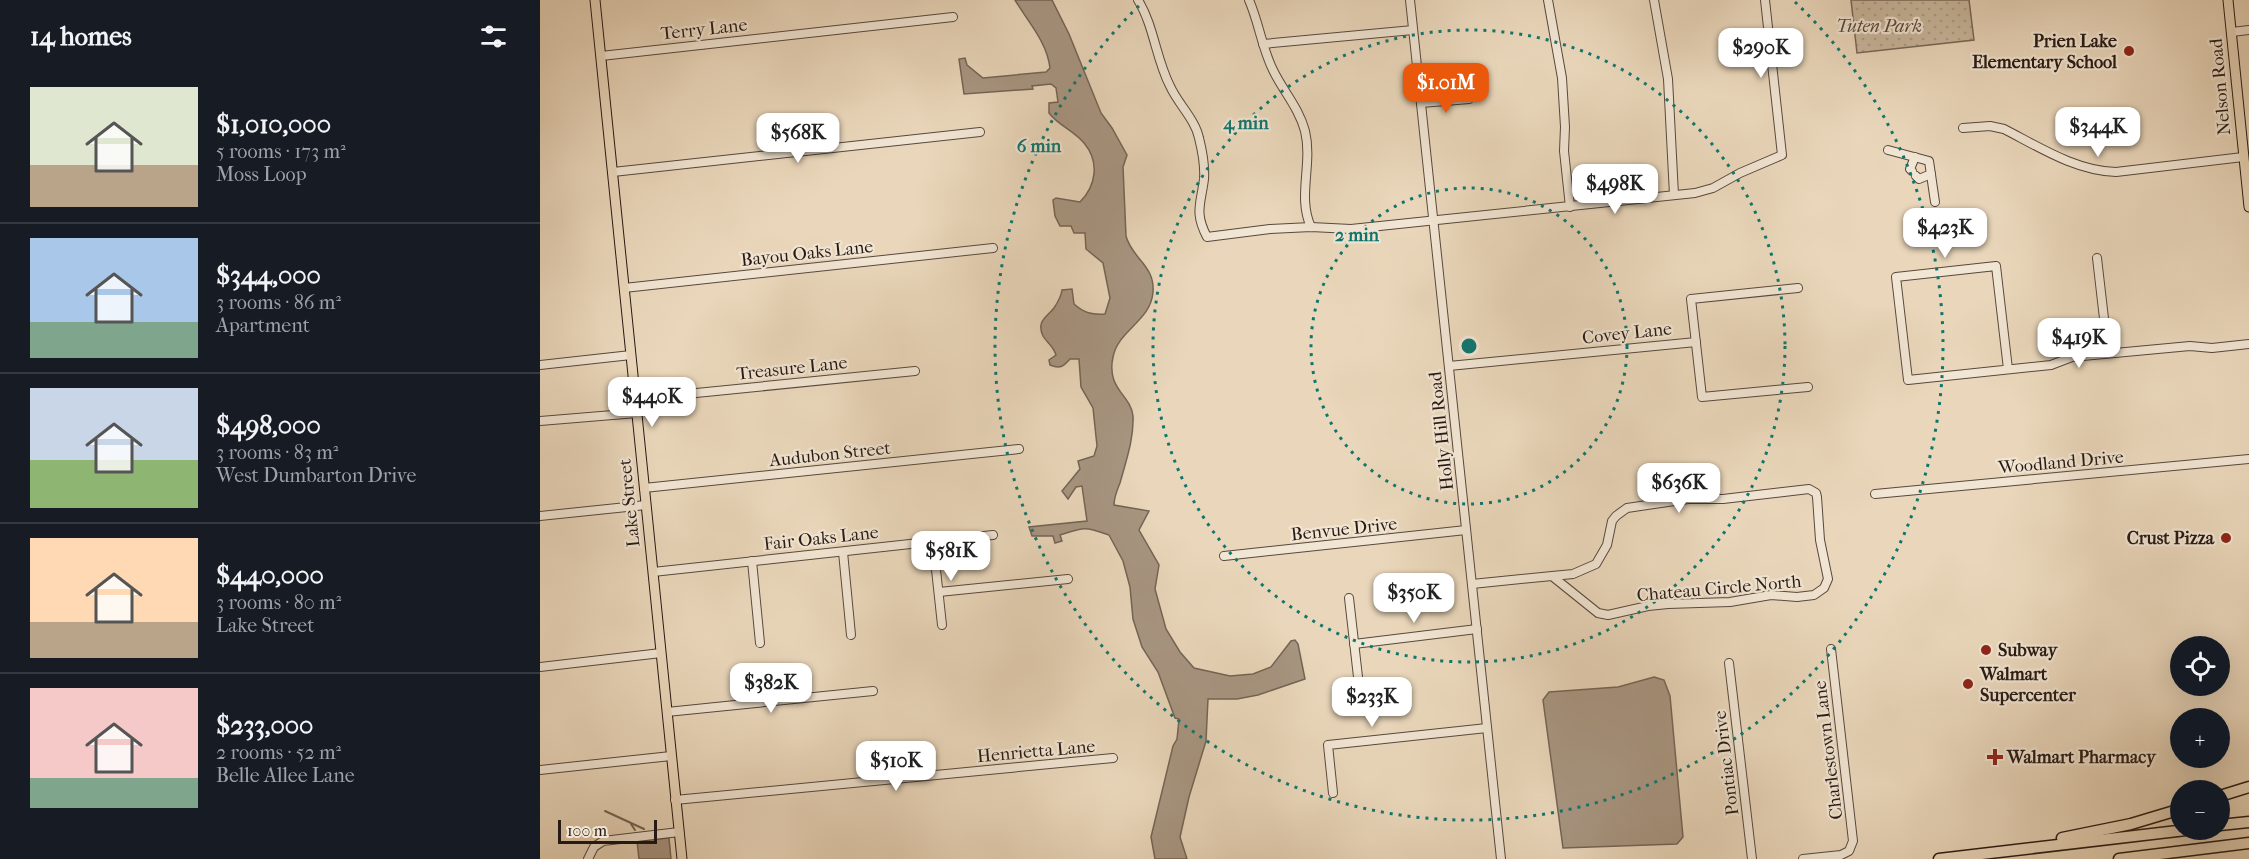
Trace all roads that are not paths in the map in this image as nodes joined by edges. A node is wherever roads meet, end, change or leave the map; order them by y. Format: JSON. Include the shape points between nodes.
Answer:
{"nodes":[{"id":1,"x":596,"y":0,"type":"edge"},
{"id":2,"x":1138,"y":0,"type":"edge"},
{"id":3,"x":1249,"y":0,"type":"edge"},
{"id":4,"x":1410,"y":0,"type":"edge"},
{"id":5,"x":1548,"y":0,"type":"edge"},
{"id":6,"x":1654,"y":0,"type":"edge"},
{"id":7,"x":1765,"y":0,"type":"edge"},
{"id":8,"x":2228,"y":0,"type":"edge"},
{"id":9,"x":953,"y":17,"type":"dead end"},
{"id":10,"x":1413,"y":30,"type":"junction"},
{"id":11,"x":2249,"y":30,"type":"edge"},
{"id":12,"x":2232,"y":32,"type":"junction"},
{"id":13,"x":1263,"y":44,"type":"junction"},
{"id":14,"x":601,"y":56,"type":"junction"},
{"id":15,"x":1469,"y":99,"type":"dead end"},
{"id":16,"x":1421,"y":103,"type":"junction"},
{"id":17,"x":1964,"y":128,"type":"dead end"},
{"id":18,"x":980,"y":132,"type":"dead end"},
{"id":19,"x":1888,"y":150,"type":"dead end"},
{"id":20,"x":1915,"y":157,"type":"junction"},
{"id":21,"x":2243,"y":157,"type":"junction"},
{"id":22,"x":613,"y":172,"type":"junction"},
{"id":23,"x":1931,"y":174,"type":"junction"},
{"id":24,"x":1674,"y":195,"type":"junction"},
{"id":25,"x":1935,"y":202,"type":"dead end"},
{"id":26,"x":1570,"y":207,"type":"junction"},
{"id":27,"x":2249,"y":207,"type":"edge"},
{"id":28,"x":1433,"y":220,"type":"junction"},
{"id":29,"x":1311,"y":227,"type":"junction"},
{"id":30,"x":993,"y":248,"type":"dead end"},
{"id":31,"x":2097,"y":258,"type":"dead end"},
{"id":32,"x":624,"y":288,"type":"junction"},
{"id":33,"x":1798,"y":288,"type":"dead end"},
{"id":34,"x":1695,"y":342,"type":"junction"},
{"id":35,"x":2249,"y":344,"type":"edge"},
{"id":36,"x":2108,"y":353,"type":"junction"},
{"id":37,"x":631,"y":355,"type":"junction"},
{"id":38,"x":540,"y":364,"type":"edge"},
{"id":39,"x":1449,"y":366,"type":"junction"},
{"id":40,"x":2008,"y":369,"type":"junction"},
{"id":41,"x":915,"y":370,"type":"dead end"},
{"id":42,"x":1808,"y":387,"type":"dead end"},
{"id":43,"x":636,"y":399,"type":"junction"},
{"id":44,"x":637,"y":413,"type":"junction"},
{"id":45,"x":540,"y":421,"type":"edge"},
{"id":46,"x":1019,"y":449,"type":"dead end"},
{"id":47,"x":2249,"y":459,"type":"edge"},
{"id":48,"x":644,"y":488,"type":"junction"},
{"id":49,"x":1875,"y":494,"type":"dead end"},
{"id":50,"x":646,"y":505,"type":"junction"},
{"id":51,"x":540,"y":516,"type":"edge"},
{"id":52,"x":1466,"y":530,"type":"junction"},
{"id":53,"x":993,"y":535,"type":"dead end"},
{"id":54,"x":933,"y":542,"type":"junction"},
{"id":55,"x":843,"y":552,"type":"junction"},
{"id":56,"x":1224,"y":556,"type":"dead end"},
{"id":57,"x":752,"y":561,"type":"junction"},
{"id":58,"x":652,"y":572,"type":"junction"},
{"id":59,"x":1552,"y":576,"type":"junction"},
{"id":60,"x":1068,"y":579,"type":"dead end"},
{"id":61,"x":1472,"y":584,"type":"junction"},
{"id":62,"x":939,"y":592,"type":"junction"},
{"id":63,"x":1349,"y":598,"type":"dead end"},
{"id":64,"x":942,"y":625,"type":"dead end"},
{"id":65,"x":1477,"y":629,"type":"junction"},
{"id":66,"x":851,"y":635,"type":"dead end"},
{"id":67,"x":760,"y":644,"type":"dead end"},
{"id":68,"x":1354,"y":644,"type":"junction"},
{"id":69,"x":1831,"y":649,"type":"dead end"},
{"id":70,"x":661,"y":653,"type":"junction"},
{"id":71,"x":1729,"y":663,"type":"dead end"},
{"id":72,"x":540,"y":667,"type":"edge"},
{"id":73,"x":1358,"y":677,"type":"dead end"},
{"id":74,"x":873,"y":691,"type":"dead end"},
{"id":75,"x":667,"y":712,"type":"junction"},
{"id":76,"x":1487,"y":729,"type":"junction"},
{"id":77,"x":671,"y":756,"type":"junction"},
{"id":78,"x":1113,"y":758,"type":"dead end"},
{"id":79,"x":540,"y":770,"type":"edge"},
{"id":80,"x":2249,"y":787,"type":"edge"},
{"id":81,"x":1333,"y":793,"type":"dead end"},
{"id":82,"x":2230,"y":793,"type":"edge"},
{"id":83,"x":675,"y":800,"type":"junction"},
{"id":84,"x":2170,"y":813,"type":"edge"},
{"id":85,"x":2249,"y":822,"type":"edge"},
{"id":86,"x":2230,"y":824,"type":"edge"},
{"id":87,"x":679,"y":832,"type":"junction"},
{"id":88,"x":2170,"y":832,"type":"edge"},
{"id":89,"x":2249,"y":843,"type":"edge"},
{"id":90,"x":2015,"y":850,"type":"junction"},
{"id":91,"x":588,"y":859,"type":"edge"},
{"id":92,"x":682,"y":859,"type":"edge"},
{"id":93,"x":1501,"y":859,"type":"edge"},
{"id":94,"x":1752,"y":859,"type":"edge"},
{"id":95,"x":1803,"y":859,"type":"edge"},
{"id":96,"x":1939,"y":859,"type":"edge"},
{"id":97,"x":2119,"y":859,"type":"edge"}],
"edges":[{"from":1,"to":14,"type":"main road","name":"Lake Street"},
{"from":2,"to":29,"type":"street","via":[[1170,86],[1199,136],[1204,178],[1198,203],[1207,237]]},
{"from":3,"to":13,"type":"street"},
{"from":4,"to":10,"type":"street","name":"Holly Hill Road"},
{"from":5,"to":26,"type":"street","via":[[1562,78]]},
{"from":6,"to":24,"type":"street","via":[[1668,79]]},
{"from":7,"to":24,"type":"street","via":[[1782,155],[1713,188]]},
{"from":8,"to":12,"type":"main road","name":"Nelson Road"},
{"from":9,"to":14,"type":"street","name":"Terry Lane"},
{"from":10,"to":13,"type":"street"},
{"from":10,"to":16,"type":"street","name":"Holly Hill Road"},
{"from":11,"to":12,"type":"street"},
{"from":12,"to":21,"type":"main road","name":"Nelson Road"},
{"from":13,"to":29,"type":"street","via":[[1305,131],[1308,160],[1304,204]]},
{"from":14,"to":22,"type":"main road","name":"Lake Street"},
{"from":15,"to":16,"type":"street"},
{"from":16,"to":28,"type":"street","name":"Holly Hill Road"},
{"from":17,"to":21,"type":"street","via":[[2004,129],[2100,172]]},
{"from":18,"to":22,"type":"street"},
{"from":19,"to":20,"type":"street"},
{"from":20,"to":23,"type":"street","via":[[1929,161]]},
{"from":20,"to":23,"type":"street","via":[[1910,169],[1919,179]]},
{"from":21,"to":27,"type":"main road","name":"Nelson Road"},
{"from":22,"to":32,"type":"main road","name":"Lake Street"},
{"from":23,"to":25,"type":"street"},
{"from":24,"to":26,"type":"street"},
{"from":26,"to":28,"type":"street"},
{"from":28,"to":29,"type":"street","via":[[1351,229]]},
{"from":28,"to":39,"type":"street","name":"Holly Hill Road"},
{"from":30,"to":32,"type":"street","name":"Bayou Oaks Lane"},
{"from":31,"to":36,"type":"street"},
{"from":32,"to":37,"type":"main road","name":"Lake Street"},
{"from":33,"to":34,"type":"street","name":"Covey Lane","via":[[1691,299]]},
{"from":34,"to":39,"type":"street","name":"Covey Lane"},
{"from":34,"to":42,"type":"street","via":[[1702,397]]},
{"from":35,"to":36,"type":"street"},
{"from":36,"to":40,"type":"street","via":[[2072,357],[2052,365]]},
{"from":37,"to":38,"type":"street"},
{"from":37,"to":43,"type":"main road","name":"Lake Street"},
{"from":39,"to":52,"type":"street","name":"Holly Hill Road"},
{"from":40,"to":40,"type":"street","via":[[1996,266],[1896,277],[1908,380]]},
{"from":41,"to":43,"type":"street","name":"Treasure Lane"},
{"from":43,"to":44,"type":"main road","name":"Lake Street"},
{"from":44,"to":45,"type":"street"},
{"from":44,"to":48,"type":"main road","name":"Lake Street"},
{"from":46,"to":48,"type":"street","name":"Audubon Street"},
{"from":47,"to":49,"type":"street","name":"Woodland Drive"},
{"from":48,"to":50,"type":"main road","name":"Lake Street"},
{"from":50,"to":51,"type":"street"},
{"from":50,"to":58,"type":"main road","name":"Lake Street"},
{"from":52,"to":56,"type":"street","name":"Benvue Drive"},
{"from":52,"to":61,"type":"street","name":"Holly Hill Road"},
{"from":53,"to":54,"type":"street","name":"Fair Oaks Lane"},
{"from":54,"to":55,"type":"street","name":"Fair Oaks Lane"},
{"from":54,"to":62,"type":"street"},
{"from":55,"to":57,"type":"street","name":"Fair Oaks Lane"},
{"from":55,"to":66,"type":"street"},
{"from":57,"to":58,"type":"street","name":"Fair Oaks Lane"},
{"from":57,"to":67,"type":"street"},
{"from":58,"to":70,"type":"main road","name":"Lake Street"},
{"from":59,"to":59,"type":"street","name":"Chateau Circle North","via":[[1598,613],[1608,615],[1668,604],[1814,595],[1828,579],[1816,493],[1809,489],[1627,508],[1616,516],[1605,552],[1596,564],[1573,574]]},
{"from":59,"to":61,"type":"street"},
{"from":60,"to":62,"type":"street"},
{"from":61,"to":65,"type":"street","name":"Holly Hill Road"},
{"from":62,"to":64,"type":"street"},
{"from":63,"to":68,"type":"street"},
{"from":65,"to":68,"type":"street"},
{"from":65,"to":76,"type":"street","name":"Holly Hill Road"},
{"from":68,"to":73,"type":"street"},
{"from":69,"to":95,"type":"street","name":"Charlestown Lane","via":[[1853,838],[1851,848],[1841,855]]},
{"from":70,"to":72,"type":"street"},
{"from":70,"to":75,"type":"main road","name":"Lake Street"},
{"from":71,"to":94,"type":"street","name":"Pontiac Drive"},
{"from":74,"to":75,"type":"street"},
{"from":75,"to":77,"type":"main road","name":"Lake Street"},
{"from":76,"to":81,"type":"street","via":[[1328,745]]},
{"from":76,"to":93,"type":"street","name":"Holly Hill Road"},
{"from":77,"to":79,"type":"street"},
{"from":77,"to":83,"type":"main road","name":"Lake Street"},
{"from":78,"to":83,"type":"street","name":"Henrietta Lane"},
{"from":80,"to":82,"type":"highway"},
{"from":83,"to":87,"type":"main road","name":"Lake Street"},
{"from":84,"to":90,"type":"highway"},
{"from":85,"to":86,"type":"highway"},
{"from":87,"to":91,"type":"street","via":[[603,841],[594,847]]},
{"from":87,"to":92,"type":"main road","name":"Lake Street"},
{"from":88,"to":90,"type":"highway"},
{"from":89,"to":97,"type":"highway"},
{"from":90,"to":96,"type":"highway"}]}
